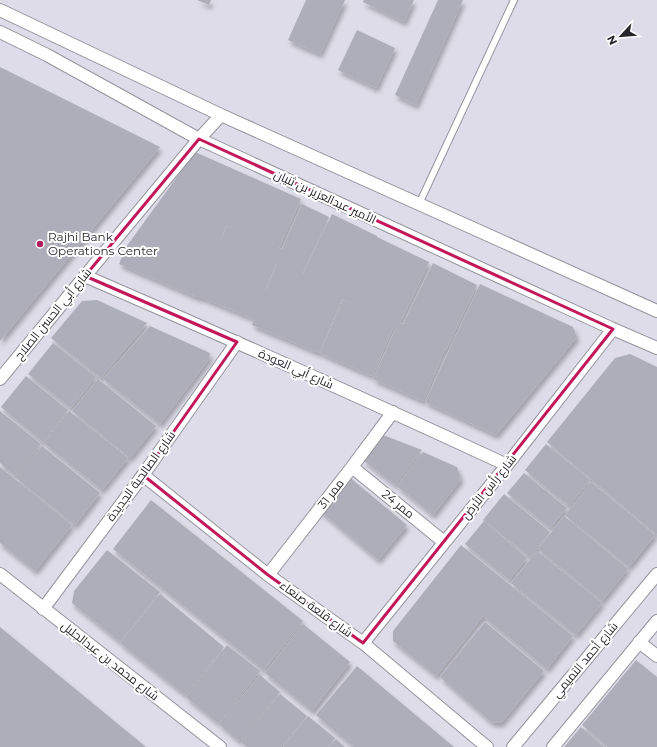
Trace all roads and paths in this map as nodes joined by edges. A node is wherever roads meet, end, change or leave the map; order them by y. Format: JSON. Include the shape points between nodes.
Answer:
{"nodes":[{"id":1,"x":514,"y":0,"type":"edge"},
{"id":2,"x":0,"y":10,"type":"edge"},
{"id":3,"x":0,"y":32,"type":"edge"},
{"id":4,"x":221,"y":115,"type":"junction"},
{"id":5,"x":199,"y":139,"type":"junction"},
{"id":6,"x":419,"y":204,"type":"junction"},
{"id":7,"x":85,"y":276,"type":"junction"},
{"id":8,"x":657,"y":311,"type":"edge"},
{"id":9,"x":613,"y":329,"type":"junction"},
{"id":10,"x":237,"y":342,"type":"junction"},
{"id":11,"x":657,"y":348,"type":"edge"},
{"id":12,"x":0,"y":379,"type":"edge"},
{"id":13,"x":393,"y":412,"type":"junction"},
{"id":14,"x":507,"y":465,"type":"junction"},
{"id":15,"x":352,"y":467,"type":"junction"},
{"id":16,"x":143,"y":475,"type":"junction"},
{"id":17,"x":444,"y":542,"type":"junction"},
{"id":18,"x":0,"y":574,"type":"edge"},
{"id":19,"x":657,"y":574,"type":"edge"},
{"id":20,"x":268,"y":575,"type":"junction"},
{"id":21,"x":43,"y":608,"type":"junction"},
{"id":22,"x":657,"y":621,"type":"edge"},
{"id":23,"x":639,"y":642,"type":"junction"},
{"id":24,"x":363,"y":643,"type":"junction"},
{"id":25,"x":657,"y":656,"type":"edge"},
{"id":26,"x":220,"y":747,"type":"edge"},
{"id":27,"x":487,"y":747,"type":"edge"},
{"id":28,"x":513,"y":747,"type":"edge"},
{"id":29,"x":553,"y":747,"type":"edge"}],
"edges":[{"from":1,"to":6,"type":"lane"},
{"from":2,"to":4,"type":"street"},
{"from":3,"to":5,"type":"street","name":"الأمير عبدالعزيز بن ثنيان"},
{"from":4,"to":5,"type":"street","name":"شارع أبي الحسن الصلاح"},
{"from":4,"to":6,"type":"street"},
{"from":5,"to":7,"type":"street","name":"شارع أبي الحسن الصلاح"},
{"from":5,"to":9,"type":"street","name":"الأمير عبدالعزيز بن ثنيان"},
{"from":6,"to":8,"type":"street"},
{"from":7,"to":10,"type":"street","name":"شارع أبي العودة"},
{"from":7,"to":12,"type":"street","name":"شارع أبي الحسن الصلاح"},
{"from":9,"to":11,"type":"street","name":"الأمير عبدالعزيز بن ثنيان"},
{"from":9,"to":14,"type":"street","name":"شارع رأس الأرض"},
{"from":10,"to":13,"type":"street","name":"شارع أبي العودة"},
{"from":10,"to":16,"type":"street","name":"شارع الصالحية الجديدة"},
{"from":13,"to":14,"type":"street","name":"شارع أبي العودة"},
{"from":13,"to":15,"type":"street","name":"ممر 31"},
{"from":14,"to":17,"type":"street","name":"شارع رأس الأرض"},
{"from":15,"to":17,"type":"street","name":"ممر 24"},
{"from":15,"to":20,"type":"street","name":"ممر 31"},
{"from":16,"to":20,"type":"street","name":"شارع قلعة صنعاء"},
{"from":16,"to":21,"type":"street","name":"شارع الصالحية الجديدة"},
{"from":17,"to":24,"type":"street","name":"شارع رأس الأرض"},
{"from":18,"to":21,"type":"street","name":"شارع محمد بن عبدالجليل"},
{"from":19,"to":28,"type":"street","name":"شارع أحمد التميمي"},
{"from":20,"to":24,"type":"street","name":"شارع قلعة صنعاء"},
{"from":21,"to":26,"type":"street","name":"شارع محمد بن عبدالجليل"},
{"from":22,"to":23,"type":"street"},
{"from":23,"to":25,"type":"street"},
{"from":23,"to":29,"type":"street"},
{"from":24,"to":27,"type":"street","name":"شارع قلعة صنعاء"}]}
